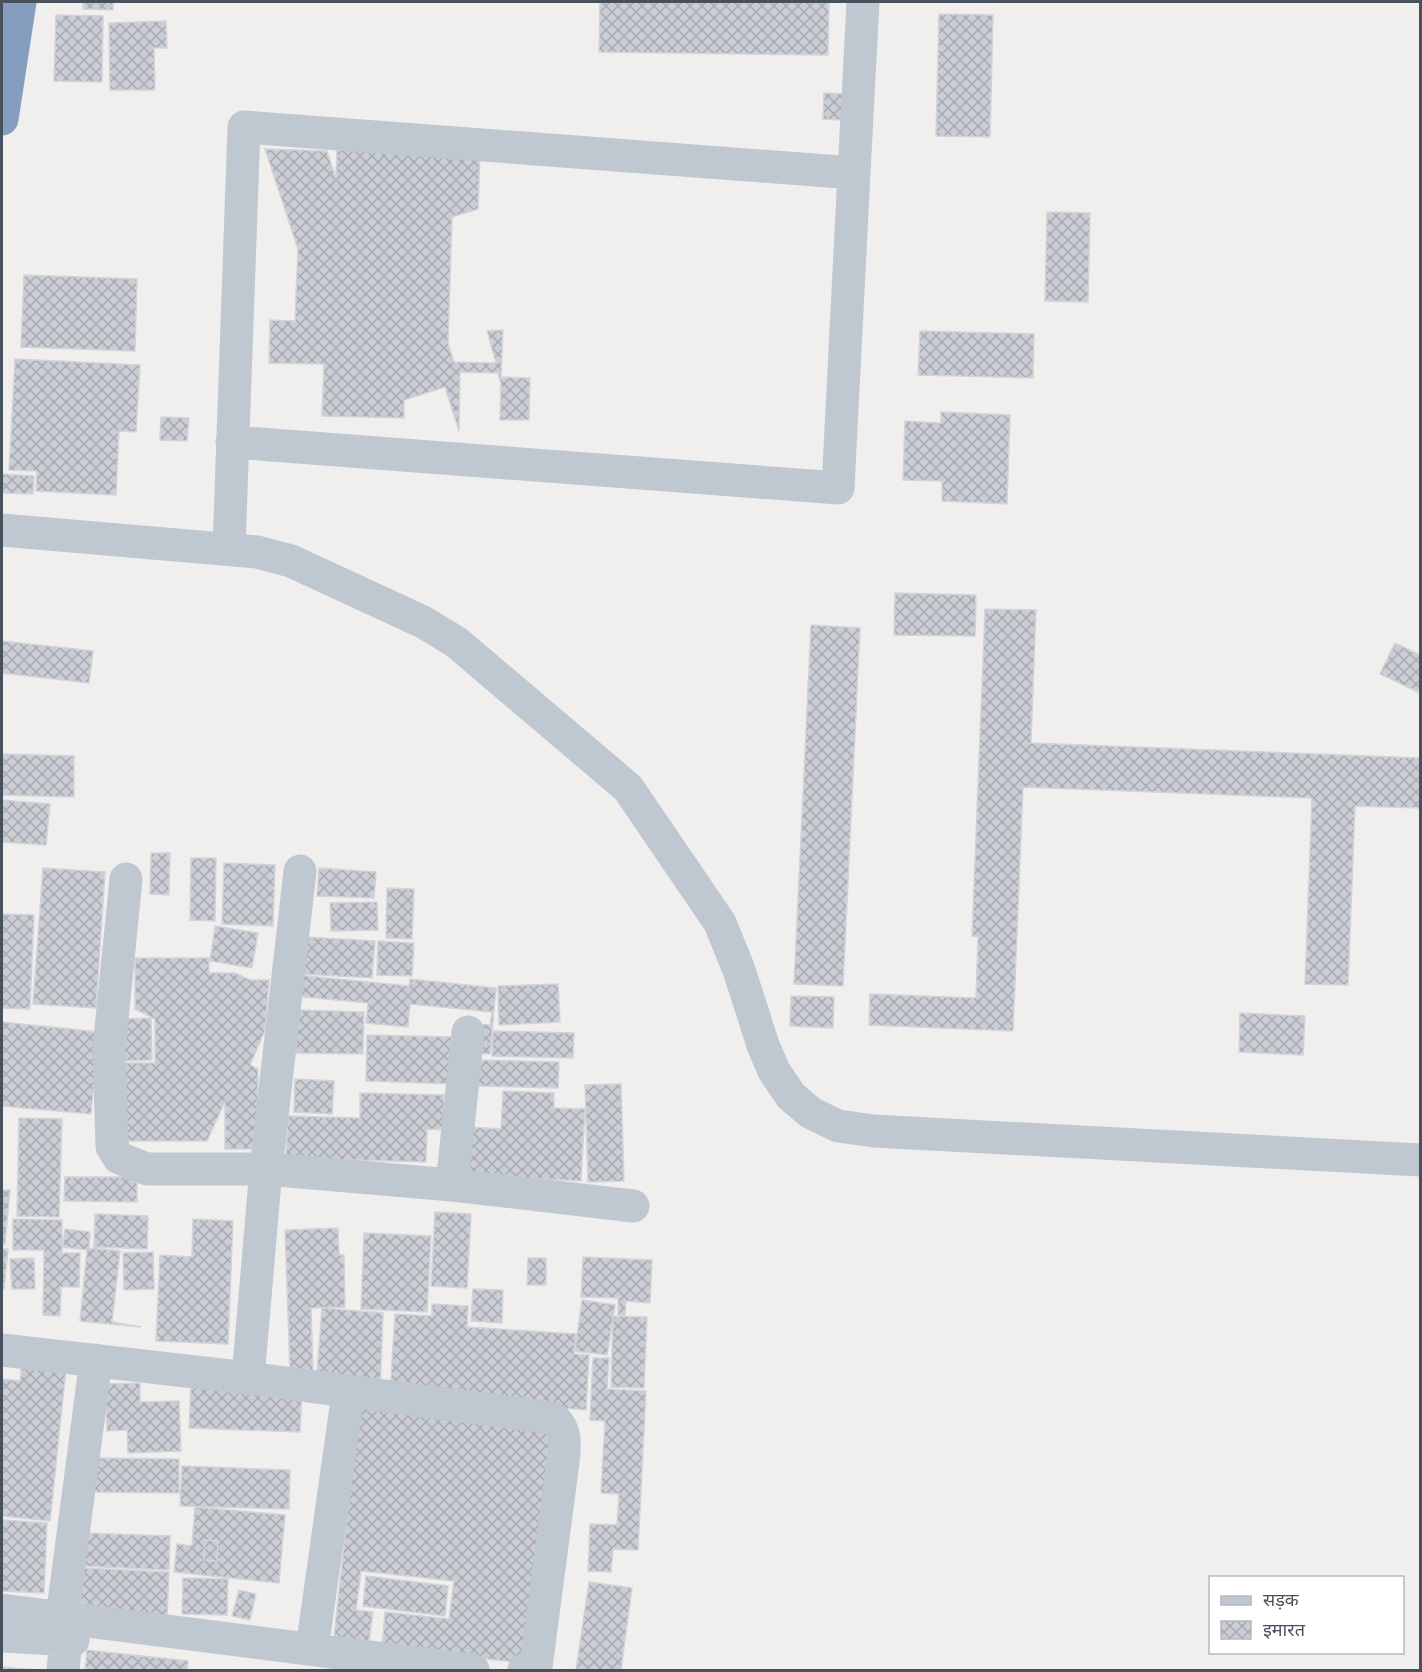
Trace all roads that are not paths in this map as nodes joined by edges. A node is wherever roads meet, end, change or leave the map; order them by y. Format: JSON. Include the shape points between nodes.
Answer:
{"nodes":[{"id":1,"x":20,"y":2,"type":"edge"},
{"id":2,"x":863,"y":2,"type":"edge"},
{"id":3,"x":2,"y":119,"type":"edge"},
{"id":4,"x":854,"y":173,"type":"junction"},
{"id":5,"x":232,"y":442,"type":"junction"},
{"id":6,"x":2,"y":530,"type":"edge"},
{"id":7,"x":229,"y":548,"type":"junction"},
{"id":8,"x":300,"y":871,"type":"dead end"},
{"id":9,"x":126,"y":879,"type":"dead end"},
{"id":10,"x":468,"y":1032,"type":"dead end"},
{"id":11,"x":1420,"y":1160,"type":"edge"},
{"id":12,"x":266,"y":1168,"type":"junction"},
{"id":13,"x":452,"y":1185,"type":"junction"},
{"id":14,"x":633,"y":1206,"type":"dead end"},
{"id":15,"x":2,"y":1350,"type":"edge"},
{"id":16,"x":96,"y":1360,"type":"junction"},
{"id":17,"x":248,"y":1378,"type":"junction"},
{"id":18,"x":348,"y":1393,"type":"junction"},
{"id":19,"x":2,"y":1610,"type":"edge"},
{"id":20,"x":2,"y":1636,"type":"edge"},
{"id":21,"x":64,"y":1643,"type":"edge"},
{"id":22,"x":309,"y":1660,"type":"edge"},
{"id":23,"x":472,"y":1671,"type":"edge"},
{"id":24,"x":524,"y":1671,"type":"edge"}],
"edges":[{"from":1,"to":3,"type":"highway"},
{"from":2,"to":4,"type":"street"},
{"from":4,"to":5,"type":"street","via":[[838,488]]},
{"from":4,"to":5,"type":"street","via":[[244,127]]},
{"from":5,"to":7,"type":"street"},
{"from":6,"to":7,"type":"street"},
{"from":7,"to":11,"type":"street","via":[[291,561],[439,632],[488,668],[628,788],[720,923],[774,1071],[791,1096],[810,1113],[838,1126],[874,1131]]},
{"from":8,"to":12,"type":"street"},
{"from":9,"to":12,"type":"street","via":[[109,1049],[112,1147],[119,1158],[147,1168]]},
{"from":10,"to":13,"type":"street"},
{"from":12,"to":13,"type":"street"},
{"from":12,"to":17,"type":"street"},
{"from":13,"to":14,"type":"street"},
{"from":15,"to":16,"type":"street"},
{"from":16,"to":17,"type":"street"},
{"from":16,"to":21,"type":"street"},
{"from":17,"to":18,"type":"street"},
{"from":18,"to":22,"type":"street"},
{"from":18,"to":24,"type":"street","via":[[553,1418],[561,1425],[565,1441],[563,1462],[536,1667]]},
{"from":19,"to":21,"type":"street"},
{"from":20,"to":21,"type":"street"},
{"from":21,"to":22,"type":"street"},
{"from":22,"to":23,"type":"street"}]}
